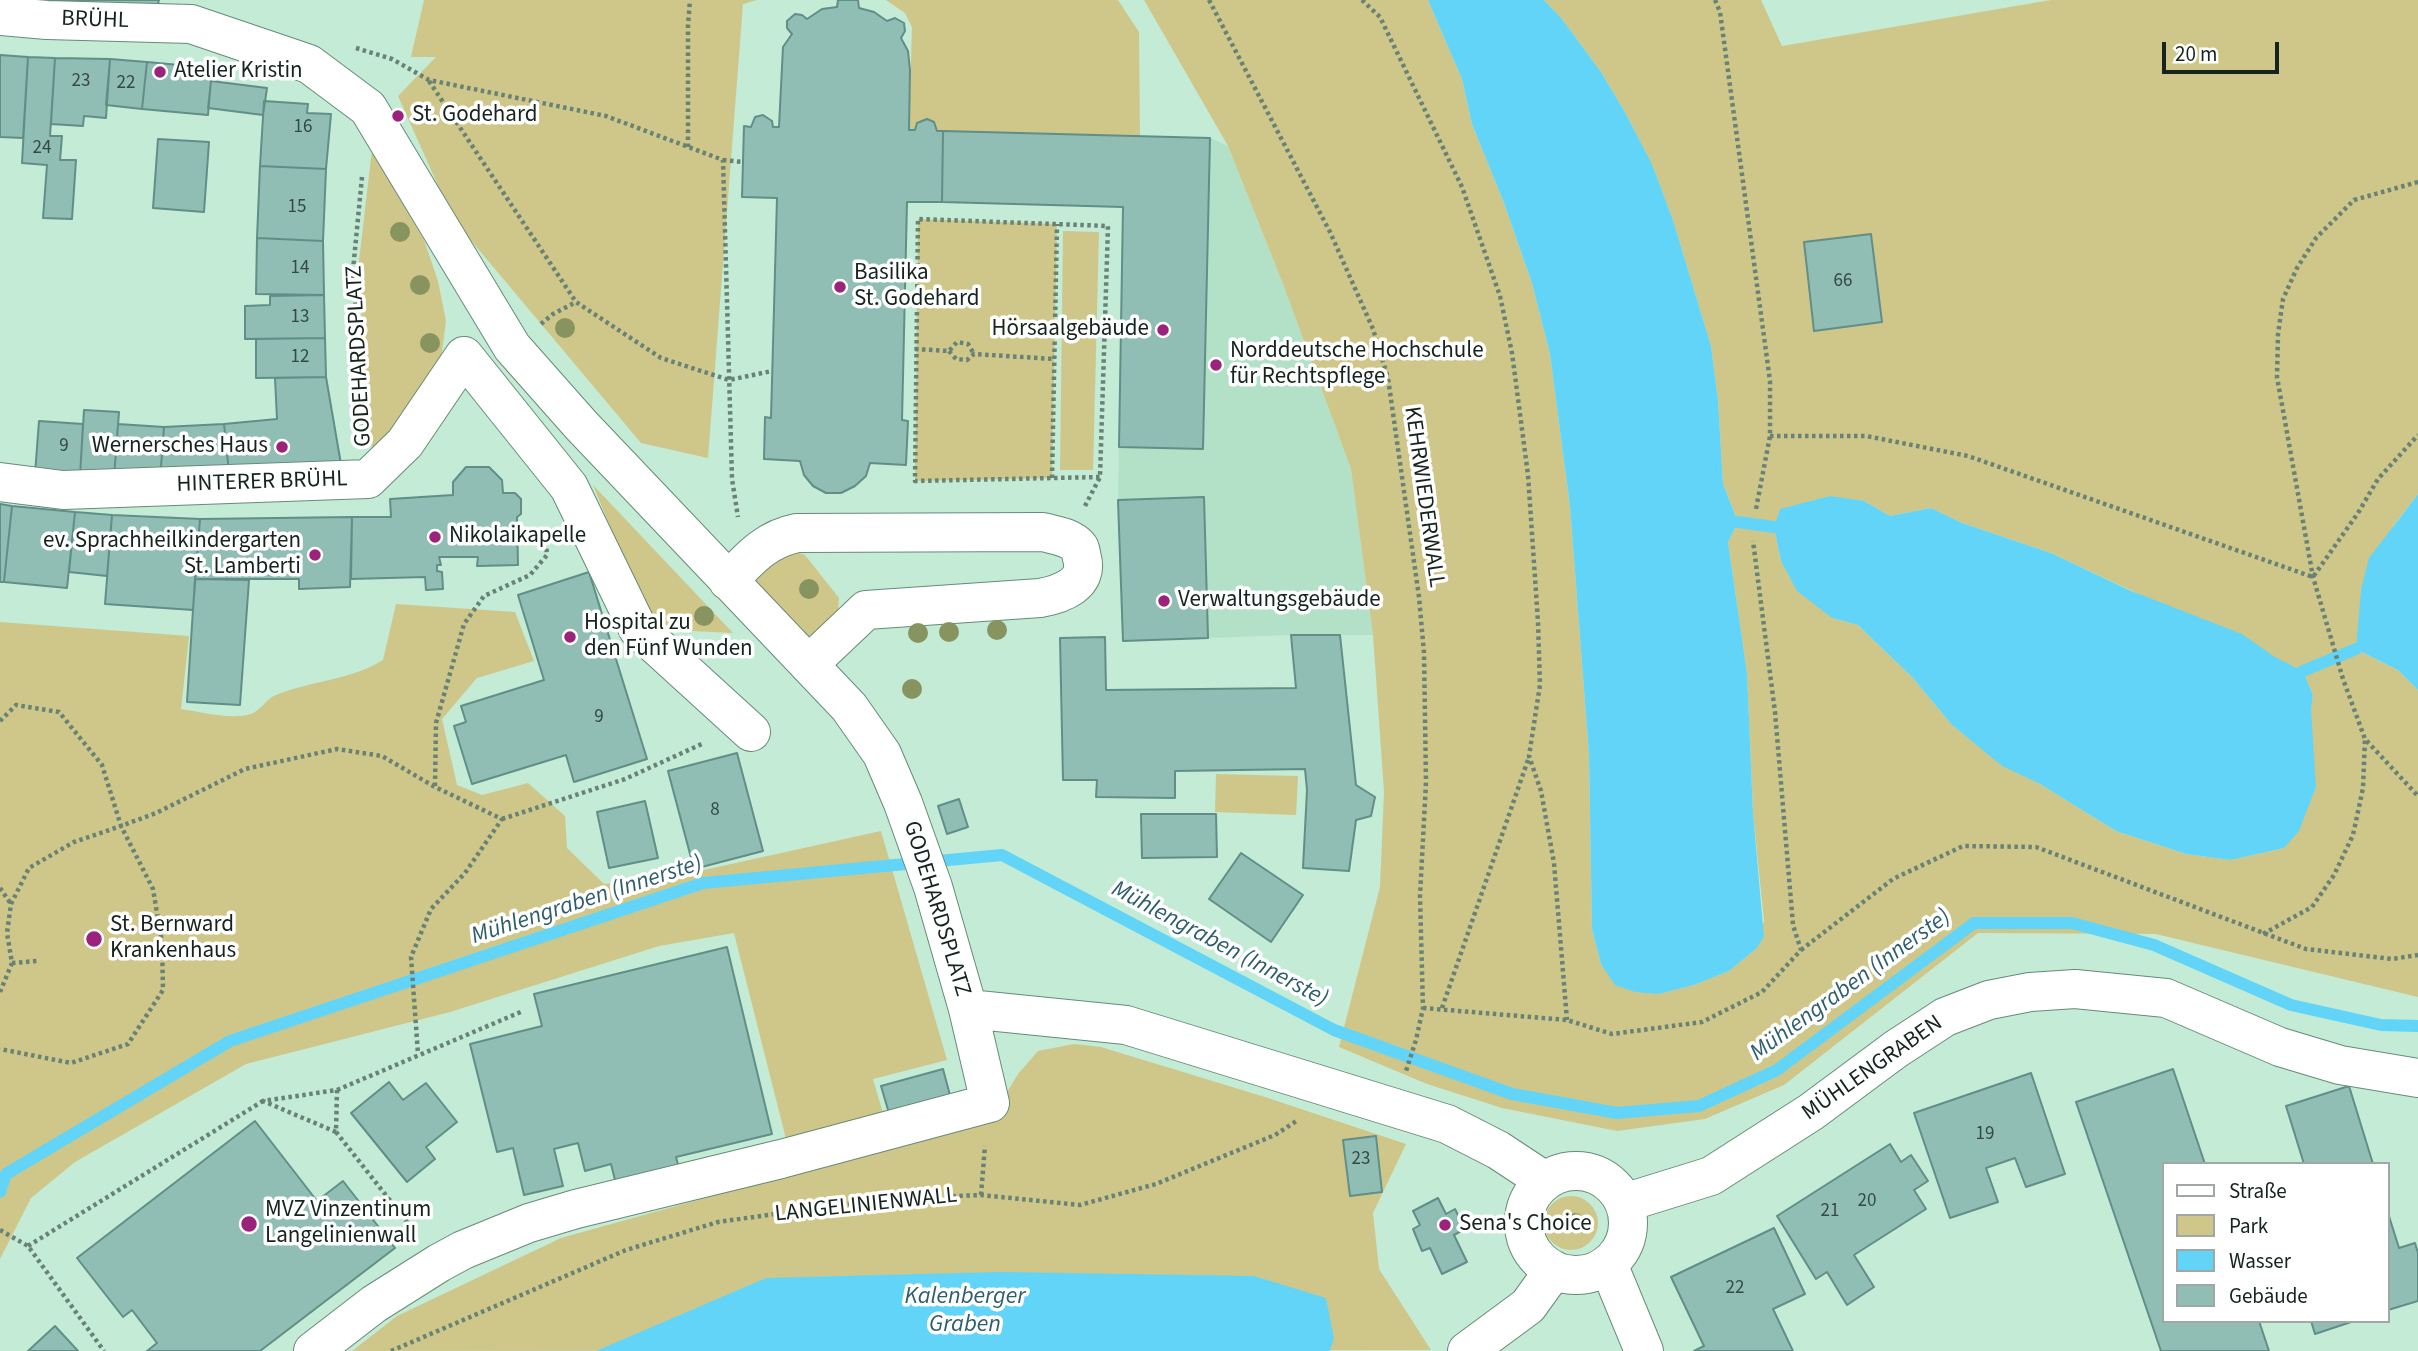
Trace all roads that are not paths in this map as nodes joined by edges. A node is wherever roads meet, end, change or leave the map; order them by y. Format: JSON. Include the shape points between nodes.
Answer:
{"nodes":[{"id":1,"x":190,"y":12,"type":"edge"},
{"id":2,"x":0,"y":16,"type":"edge"},
{"id":3,"x":512,"y":347,"type":"junction"},
{"id":4,"x":464,"y":356,"type":"junction"},
{"id":5,"x":0,"y":482,"type":"edge"},
{"id":6,"x":728,"y":581,"type":"junction"},
{"id":7,"x":809,"y":664,"type":"junction"},
{"id":8,"x":751,"y":732,"type":"road end"},
{"id":9,"x":968,"y":1009,"type":"junction"},
{"id":10,"x":2418,"y":1078,"type":"edge"},
{"id":11,"x":1545,"y":1181,"type":"junction"},
{"id":12,"x":1624,"y":1203,"type":"junction"},
{"id":13,"x":1608,"y":1264,"type":"junction"},
{"id":14,"x":1554,"y":1270,"type":"junction"},
{"id":15,"x":313,"y":1351,"type":"edge"},
{"id":16,"x":1467,"y":1351,"type":"edge"},
{"id":17,"x":1644,"y":1351,"type":"edge"}],
"edges":[{"from":1,"to":2,"type":"street","name":"BRÜHL","via":[[47,20]]},
{"from":1,"to":3,"type":"street","name":"GODEHARDSPLATZ","via":[[309,64],[368,108]]},
{"from":3,"to":4,"type":"street"},
{"from":3,"to":6,"type":"street","name":"GODEHARDSPLATZ"},
{"from":4,"to":5,"type":"street","name":"HINTERER BRÜHL","via":[[405,443],[368,479],[63,491]]},
{"from":4,"to":8,"type":"street","via":[[569,487],[638,629]]},
{"from":6,"to":7,"type":"street","name":"GODEHARDSPLATZ"},
{"from":6,"to":7,"type":"street","via":[[777,537],[797,533],[1043,532],[1080,548],[1084,567],[1078,581],[1060,594],[866,610]]},
{"from":7,"to":9,"type":"street","name":"GODEHARDSPLATZ","via":[[849,707],[882,754],[933,887]]},
{"from":9,"to":11,"type":"street","name":"GODEHARDSPLATZ","via":[[1126,1025],[1447,1124]]},
{"from":9,"to":15,"type":"street","via":[[990,1103],[529,1223],[439,1263],[374,1304]]},
{"from":10,"to":12,"type":"street","name":"MÜHLENGRABEN","via":[[2340,1065],[2280,1047],[2166,998],[2075,989],[2030,992],[1989,1000],[1945,1017],[1711,1176]]},
{"from":11,"to":12,"type":"street","via":[[1575,1171],[1590,1173],[1616,1189]]},
{"from":11,"to":14,"type":"street","via":[[1533,1194],[1524,1228],[1529,1245]]},
{"from":12,"to":13,"type":"street","via":[[1626,1236]]},
{"from":13,"to":14,"type":"street","via":[[1582,1275]]},
{"from":13,"to":17,"type":"street"},
{"from":14,"to":16,"type":"street","via":[[1528,1306]]}]}
